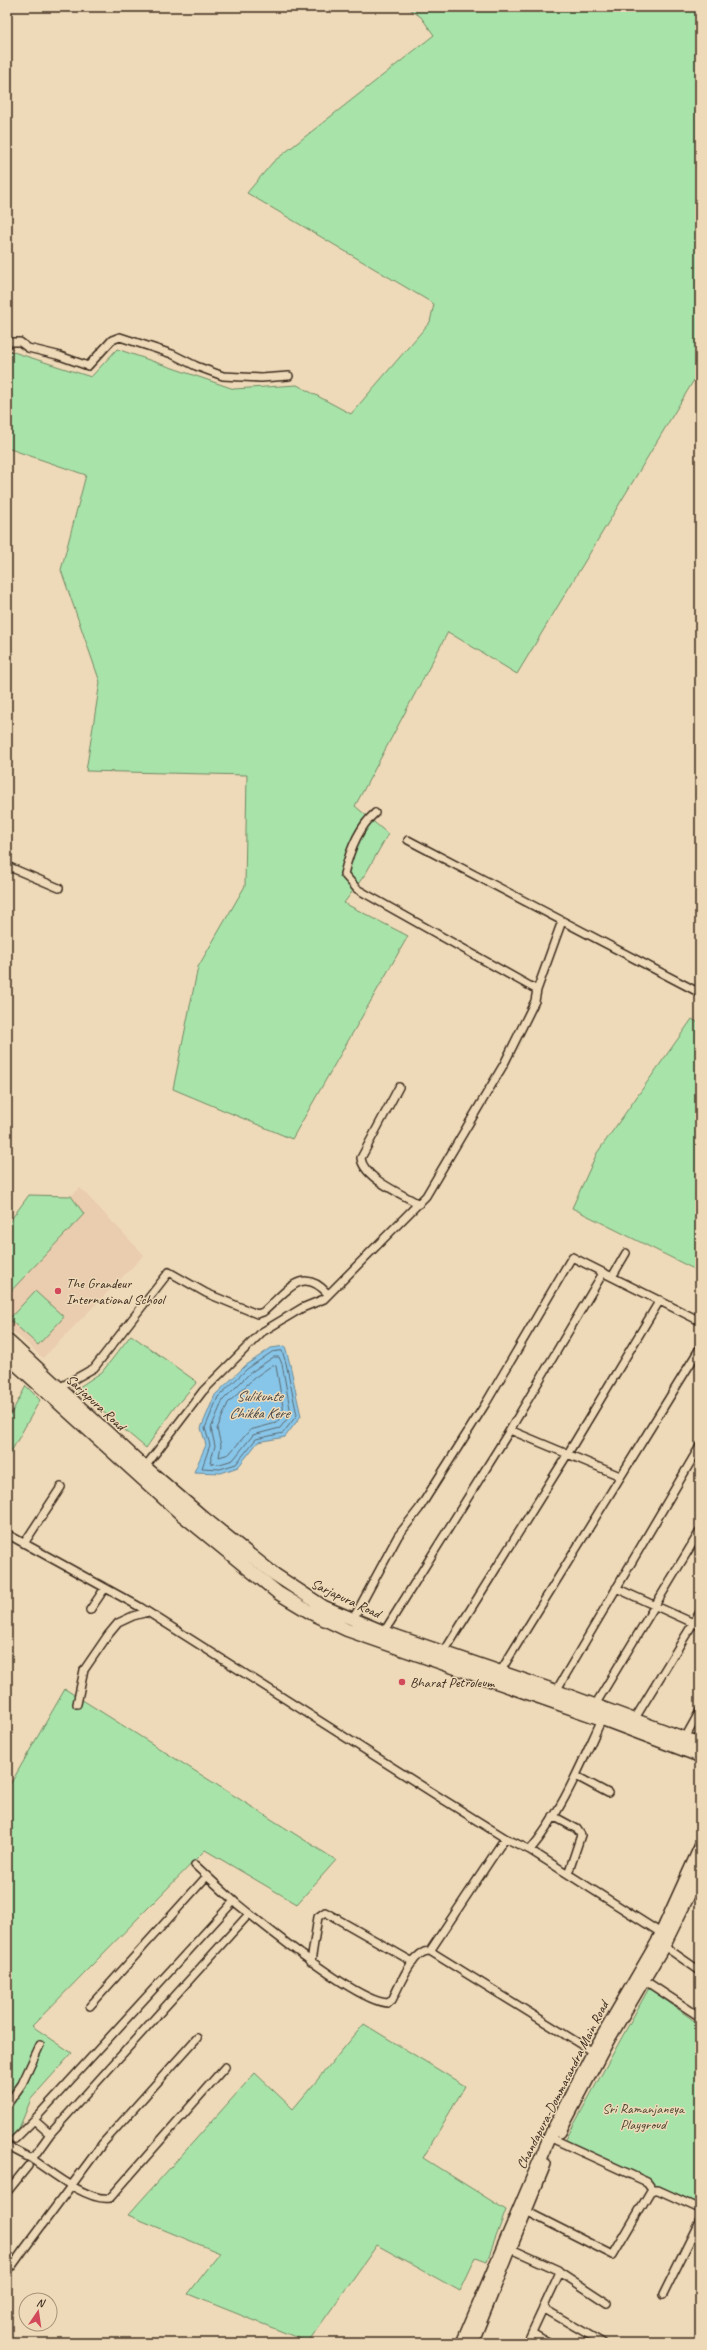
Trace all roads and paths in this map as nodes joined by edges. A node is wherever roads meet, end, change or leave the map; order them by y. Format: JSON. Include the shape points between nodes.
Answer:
{"nodes":[{"id":1,"x":7,"y":342,"type":"edge"},
{"id":2,"x":290,"y":376,"type":"dead end"},
{"id":3,"x":375,"y":813,"type":"dead end"},
{"id":4,"x":408,"y":840,"type":"dead end"},
{"id":5,"x":7,"y":866,"type":"edge"},
{"id":6,"x":59,"y":888,"type":"dead end"},
{"id":7,"x":562,"y":921,"type":"junction"},
{"id":8,"x":536,"y":990,"type":"junction"},
{"id":9,"x":700,"y":993,"type":"edge"},
{"id":10,"x":399,"y":1087,"type":"dead end"},
{"id":11,"x":419,"y":1204,"type":"junction"},
{"id":12,"x":626,"y":1253,"type":"dead end"},
{"id":13,"x":603,"y":1273,"type":"junction"},
{"id":14,"x":612,"y":1277,"type":"junction"},
{"id":15,"x":328,"y":1294,"type":"junction"},
{"id":16,"x":660,"y":1300,"type":"junction"},
{"id":17,"x":700,"y":1321,"type":"edge"},
{"id":18,"x":7,"y":1340,"type":"edge"},
{"id":19,"x":700,"y":1348,"type":"edge"},
{"id":20,"x":7,"y":1356,"type":"edge"},
{"id":21,"x":58,"y":1388,"type":"junction"},
{"id":22,"x":49,"y":1396,"type":"junction"},
{"id":23,"x":510,"y":1430,"type":"junction"},
{"id":24,"x":700,"y":1446,"type":"edge"},
{"id":25,"x":566,"y":1455,"type":"junction"},
{"id":26,"x":145,"y":1467,"type":"junction"},
{"id":27,"x":620,"y":1476,"type":"junction"},
{"id":28,"x":61,"y":1487,"type":"dead end"},
{"id":29,"x":700,"y":1531,"type":"edge"},
{"id":30,"x":7,"y":1534,"type":"edge"},
{"id":31,"x":25,"y":1542,"type":"junction"},
{"id":32,"x":105,"y":1588,"type":"junction"},
{"id":33,"x":616,"y":1588,"type":"junction"},
{"id":34,"x":656,"y":1605,"type":"junction"},
{"id":35,"x":90,"y":1610,"type":"dead end"},
{"id":36,"x":148,"y":1612,"type":"junction"},
{"id":37,"x":700,"y":1612,"type":"edge"},
{"id":38,"x":353,"y":1620,"type":"junction"},
{"id":39,"x":697,"y":1624,"type":"edge"},
{"id":40,"x":347,"y":1630,"type":"junction"},
{"id":41,"x":384,"y":1632,"type":"junction"},
{"id":42,"x":441,"y":1658,"type":"junction"},
{"id":43,"x":500,"y":1672,"type":"junction"},
{"id":44,"x":556,"y":1691,"type":"junction"},
{"id":45,"x":77,"y":1704,"type":"dead end"},
{"id":46,"x":595,"y":1705,"type":"junction"},
{"id":47,"x":700,"y":1711,"type":"edge"},
{"id":48,"x":602,"y":1719,"type":"junction"},
{"id":49,"x":634,"y":1720,"type":"junction"},
{"id":50,"x":685,"y":1738,"type":"junction"},
{"id":51,"x":700,"y":1744,"type":"edge"},
{"id":52,"x":700,"y":1756,"type":"edge"},
{"id":53,"x":576,"y":1776,"type":"junction"},
{"id":54,"x":608,"y":1793,"type":"dead end"},
{"id":55,"x":553,"y":1816,"type":"junction"},
{"id":56,"x":505,"y":1838,"type":"junction"},
{"id":57,"x":700,"y":1847,"type":"edge"},
{"id":58,"x":530,"y":1850,"type":"junction"},
{"id":59,"x":195,"y":1865,"type":"dead end"},
{"id":60,"x":568,"y":1874,"type":"junction"},
{"id":61,"x":700,"y":1875,"type":"edge"},
{"id":62,"x":207,"y":1876,"type":"junction"},
{"id":63,"x":236,"y":1902,"type":"junction"},
{"id":64,"x":249,"y":1914,"type":"junction"},
{"id":65,"x":661,"y":1933,"type":"junction"},
{"id":66,"x":664,"y":1946,"type":"junction"},
{"id":67,"x":430,"y":1951,"type":"junction"},
{"id":68,"x":311,"y":1962,"type":"junction"},
{"id":69,"x":413,"y":1962,"type":"junction"},
{"id":70,"x":700,"y":1972,"type":"edge"},
{"id":71,"x":644,"y":1980,"type":"junction"},
{"id":72,"x":90,"y":2006,"type":"dead end"},
{"id":73,"x":700,"y":2017,"type":"edge"},
{"id":74,"x":197,"y":2038,"type":"dead end"},
{"id":75,"x":40,"y":2045,"type":"dead end"},
{"id":76,"x":593,"y":2052,"type":"junction"},
{"id":77,"x":225,"y":2067,"type":"dead end"},
{"id":78,"x":7,"y":2106,"type":"edge"},
{"id":79,"x":34,"y":2120,"type":"junction"},
{"id":80,"x":50,"y":2134,"type":"junction"},
{"id":81,"x":15,"y":2138,"type":"dead end"},
{"id":82,"x":552,"y":2139,"type":"junction"},
{"id":83,"x":7,"y":2146,"type":"edge"},
{"id":84,"x":32,"y":2159,"type":"junction"},
{"id":85,"x":28,"y":2166,"type":"dead end"},
{"id":86,"x":72,"y":2184,"type":"junction"},
{"id":87,"x":653,"y":2190,"type":"junction"},
{"id":88,"x":7,"y":2192,"type":"edge"},
{"id":89,"x":700,"y":2209,"type":"edge"},
{"id":90,"x":526,"y":2211,"type":"junction"},
{"id":91,"x":700,"y":2220,"type":"edge"},
{"id":92,"x":507,"y":2247,"type":"junction"},
{"id":93,"x":7,"y":2268,"type":"edge"},
{"id":94,"x":560,"y":2272,"type":"junction"},
{"id":95,"x":663,"y":2295,"type":"dead end"},
{"id":96,"x":607,"y":2303,"type":"dead end"},
{"id":97,"x":543,"y":2308,"type":"junction"},
{"id":98,"x":532,"y":2333,"type":"junction"},
{"id":99,"x":462,"y":2343,"type":"edge"},
{"id":100,"x":472,"y":2343,"type":"edge"},
{"id":101,"x":527,"y":2343,"type":"edge"},
{"id":102,"x":549,"y":2343,"type":"edge"},
{"id":103,"x":603,"y":2343,"type":"edge"}],
"edges":[{"from":1,"to":2,"type":"street","via":[[20,342],[28,348],[88,366],[112,340],[120,337],[172,354],[224,376]]},
{"from":3,"to":8,"type":"street","via":[[366,820],[344,874],[357,889]]},
{"from":4,"to":7,"type":"street"},
{"from":5,"to":6,"type":"street"},
{"from":7,"to":8,"type":"street"},
{"from":7,"to":9,"type":"street"},
{"from":8,"to":11,"type":"street","via":[[535,1001],[504,1064]]},
{"from":10,"to":11,"type":"street","via":[[361,1158],[361,1163],[367,1173]]},
{"from":11,"to":15,"type":"street"},
{"from":12,"to":14,"type":"street"},
{"from":13,"to":14,"type":"street"},
{"from":13,"to":23,"type":"street"},
{"from":13,"to":38,"type":"street","via":[[572,1256],[486,1403],[419,1509],[398,1536]]},
{"from":14,"to":16,"type":"street"},
{"from":15,"to":21,"type":"street","via":[[320,1285],[308,1280],[298,1282],[258,1314],[206,1293],[170,1272],[94,1368]]},
{"from":15,"to":26,"type":"street","via":[[262,1332],[203,1391]]},
{"from":16,"to":17,"type":"street"},
{"from":16,"to":25,"type":"street"},
{"from":18,"to":21,"type":"main road","name":"Sarjapura Road"},
{"from":19,"to":27,"type":"street"},
{"from":20,"to":22,"type":"main road","name":"Sarjapura Road"},
{"from":21,"to":22,"type":"street"},
{"from":21,"to":26,"type":"main road","name":"Sarjapura Road"},
{"from":22,"to":40,"type":"main road","name":"Sarjapura Road","via":[[181,1514],[278,1593]]},
{"from":23,"to":25,"type":"street"},
{"from":23,"to":41,"type":"street"},
{"from":24,"to":33,"type":"street"},
{"from":25,"to":27,"type":"street"},
{"from":25,"to":42,"type":"street"},
{"from":26,"to":38,"type":"main road","name":"Sarjapura Road","via":[[274,1574],[324,1607]]},
{"from":27,"to":43,"type":"street"},
{"from":28,"to":31,"type":"street"},
{"from":29,"to":34,"type":"street"},
{"from":30,"to":31,"type":"street"},
{"from":31,"to":32,"type":"street"},
{"from":32,"to":35,"type":"street"},
{"from":32,"to":36,"type":"street"},
{"from":33,"to":34,"type":"street"},
{"from":33,"to":44,"type":"street"},
{"from":34,"to":39,"type":"street"},
{"from":34,"to":46,"type":"street"},
{"from":36,"to":45,"type":"street","via":[[118,1623],[108,1635],[84,1670]]},
{"from":36,"to":56,"type":"street"},
{"from":37,"to":39,"type":"street"},
{"from":38,"to":40,"type":"street"},
{"from":38,"to":41,"type":"main road","name":"Sarjapura Road"},
{"from":39,"to":49,"type":"street"},
{"from":40,"to":42,"type":"main road","name":"Sarjapura Road"},
{"from":41,"to":42,"type":"main road","name":"Sarjapura Road"},
{"from":42,"to":43,"type":"main road","name":"Sarjapura Road"},
{"from":42,"to":48,"type":"main road","name":"Sarjapura Road"},
{"from":43,"to":44,"type":"main road","name":"Sarjapura Road"},
{"from":44,"to":46,"type":"main road","name":"Sarjapura Road"},
{"from":46,"to":49,"type":"main road","name":"Sarjapura Road"},
{"from":47,"to":50,"type":"street"},
{"from":48,"to":52,"type":"main road","name":"Sarjapura Road"},
{"from":48,"to":53,"type":"street"},
{"from":49,"to":50,"type":"main road","name":"Sarjapura Road"},
{"from":50,"to":51,"type":"main road","name":"Sarjapura Road"},
{"from":53,"to":54,"type":"street"},
{"from":53,"to":55,"type":"street"},
{"from":55,"to":58,"type":"street","via":[[543,1835]]},
{"from":55,"to":60,"type":"street","via":[[577,1829],[581,1835]]},
{"from":56,"to":58,"type":"street"},
{"from":56,"to":67,"type":"street"},
{"from":57,"to":65,"type":"main road","name":"Chandapura-Dommasandra Main Road"},
{"from":58,"to":60,"type":"street"},
{"from":59,"to":62,"type":"street"},
{"from":60,"to":65,"type":"street"},
{"from":61,"to":66,"type":"main road","name":"Chandapura-Dommasandra Main Road"},
{"from":62,"to":63,"type":"street"},
{"from":62,"to":72,"type":"street"},
{"from":63,"to":64,"type":"street"},
{"from":63,"to":79,"type":"street","via":[[230,1903]]},
{"from":64,"to":68,"type":"street"},
{"from":64,"to":80,"type":"street"},
{"from":65,"to":76,"type":"main road","name":"Chandapura-Dommasandra Main Road"},
{"from":66,"to":70,"type":"street"},
{"from":66,"to":71,"type":"main road","name":"Chandapura-Dommasandra Main Road"},
{"from":67,"to":69,"type":"street","via":[[420,1952]]},
{"from":67,"to":76,"type":"street"},
{"from":68,"to":69,"type":"street","via":[[375,2001],[388,2003]]},
{"from":68,"to":69,"type":"street","via":[[318,1917],[329,1912]]},
{"from":71,"to":73,"type":"street"},
{"from":71,"to":82,"type":"main road","name":"Chandapura-Dommasandra Main Road"},
{"from":74,"to":86,"type":"street","via":[[104,2143]]},
{"from":75,"to":78,"type":"street","via":[[22,2084]]},
{"from":76,"to":82,"type":"main road","name":"Chandapura-Dommasandra Main Road"},
{"from":77,"to":86,"type":"street","via":[[110,2198],[90,2194]]},
{"from":79,"to":80,"type":"street"},
{"from":79,"to":81,"type":"street"},
{"from":80,"to":84,"type":"street"},
{"from":82,"to":87,"type":"street","via":[[647,2182]]},
{"from":82,"to":90,"type":"main road","name":"Chandapura-Dommasandra Main Road"},
{"from":82,"to":92,"type":"main road","name":"Chandapura-Dommasandra Main Road"},
{"from":83,"to":84,"type":"street"},
{"from":84,"to":86,"type":"street"},
{"from":85,"to":88,"type":"street"},
{"from":86,"to":93,"type":"street","via":[[12,2266]]},
{"from":87,"to":89,"type":"street"},
{"from":87,"to":90,"type":"street","via":[[613,2255]]},
{"from":90,"to":92,"type":"main road","name":"Chandapura-Dommasandra Main Road"},
{"from":91,"to":95,"type":"street"},
{"from":92,"to":94,"type":"street"},
{"from":92,"to":99,"type":"main road","name":"Chandapura-Dommasandra Main Road"},
{"from":92,"to":100,"type":"main road","name":"Chandapura-Dommasandra Main Road"},
{"from":94,"to":96,"type":"street"},
{"from":94,"to":97,"type":"street"},
{"from":97,"to":98,"type":"street"},
{"from":97,"to":103,"type":"street"},
{"from":98,"to":101,"type":"street"},
{"from":98,"to":102,"type":"street"}]}
